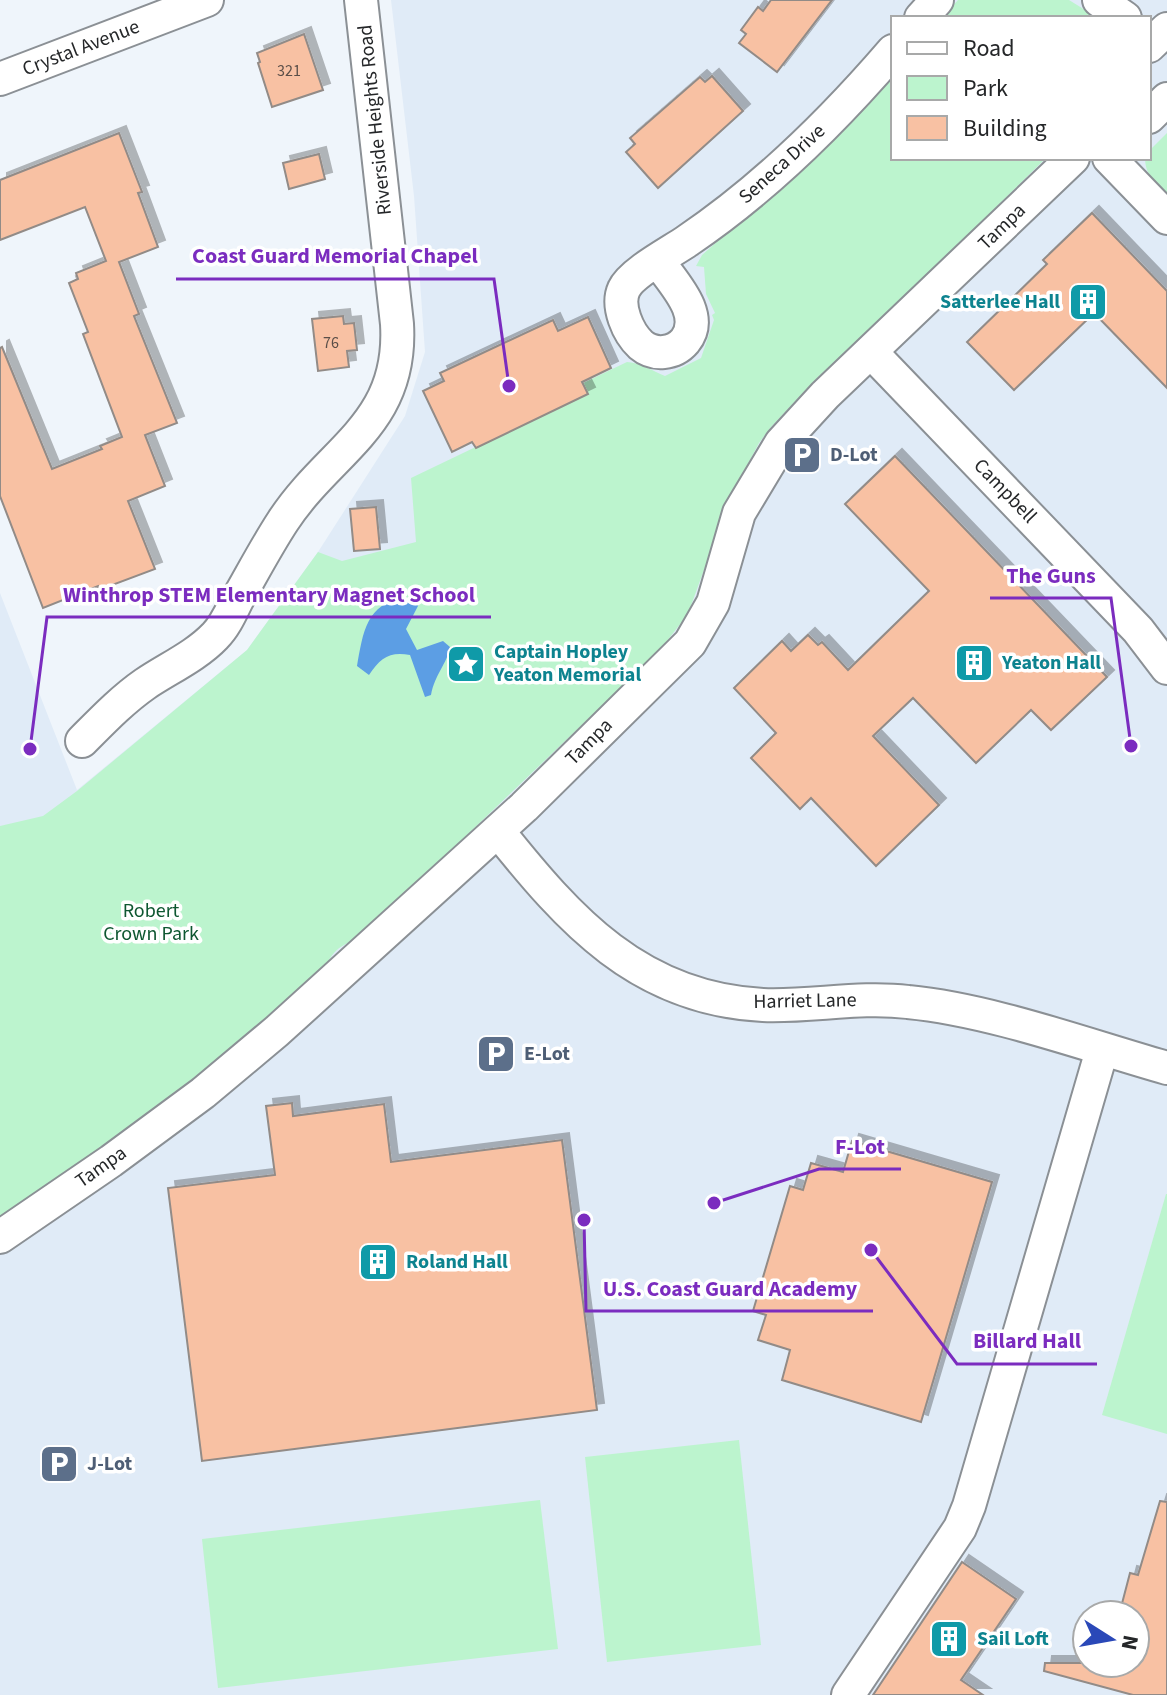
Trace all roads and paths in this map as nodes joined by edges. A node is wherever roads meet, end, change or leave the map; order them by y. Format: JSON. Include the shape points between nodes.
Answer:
{"nodes":[{"id":1,"x":207,"y":0,"type":"edge"},
{"id":2,"x":361,"y":0,"type":"edge"},
{"id":3,"x":937,"y":0,"type":"edge"},
{"id":4,"x":1099,"y":0,"type":"edge"},
{"id":5,"x":923,"y":16,"type":"edge"},
{"id":6,"x":1122,"y":16,"type":"edge"},
{"id":7,"x":891,"y":53,"type":"edge"},
{"id":8,"x":0,"y":79,"type":"edge"},
{"id":9,"x":1167,"y":99,"type":"edge"},
{"id":10,"x":1151,"y":115,"type":"edge"},
{"id":11,"x":1071,"y":160,"type":"edge"},
{"id":12,"x":1111,"y":160,"type":"edge"},
{"id":13,"x":1167,"y":218,"type":"edge"},
{"id":14,"x":658,"y":261,"type":"dead end"},
{"id":15,"x":871,"y":352,"type":"junction"},
{"id":16,"x":1167,"y":668,"type":"edge"},
{"id":17,"x":82,"y":741,"type":"dead end"},
{"id":18,"x":498,"y":831,"type":"junction"},
{"id":19,"x":1102,"y":1050,"type":"junction"},
{"id":20,"x":1167,"y":1068,"type":"edge"},
{"id":21,"x":0,"y":1237,"type":"edge"},
{"id":22,"x":848,"y":1695,"type":"edge"}],
"edges":[{"from":1,"to":8,"type":"street","name":"Crystal Avenue"},
{"from":2,"to":17,"type":"street","name":"Riverside Heights Road","via":[[397,324],[390,385],[362,433],[284,518],[220,631],[133,693]]},
{"from":3,"to":5,"type":"street"},
{"from":4,"to":6,"type":"street"},
{"from":7,"to":14,"type":"street","name":"Seneca Drive","via":[[790,159],[723,217]]},
{"from":9,"to":10,"type":"street"},
{"from":11,"to":15,"type":"street","name":"Tampa"},
{"from":12,"to":13,"type":"street"},
{"from":15,"to":16,"type":"street","name":"Campbell","via":[[1138,630]]},
{"from":15,"to":18,"type":"street","name":"Tampa","via":[[806,414],[764,468],[739,513],[713,603],[690,643]]},
{"from":18,"to":19,"type":"street","name":"Harriet Lane","via":[[574,920],[647,972],[691,992],[761,1005],[844,999],[909,1002],[991,1018]]},
{"from":18,"to":21,"type":"street","name":"Tampa","via":[[203,1093]]},
{"from":19,"to":20,"type":"street","name":"Harriet Lane"},
{"from":19,"to":22,"type":"street","via":[[964,1519]]}]}
